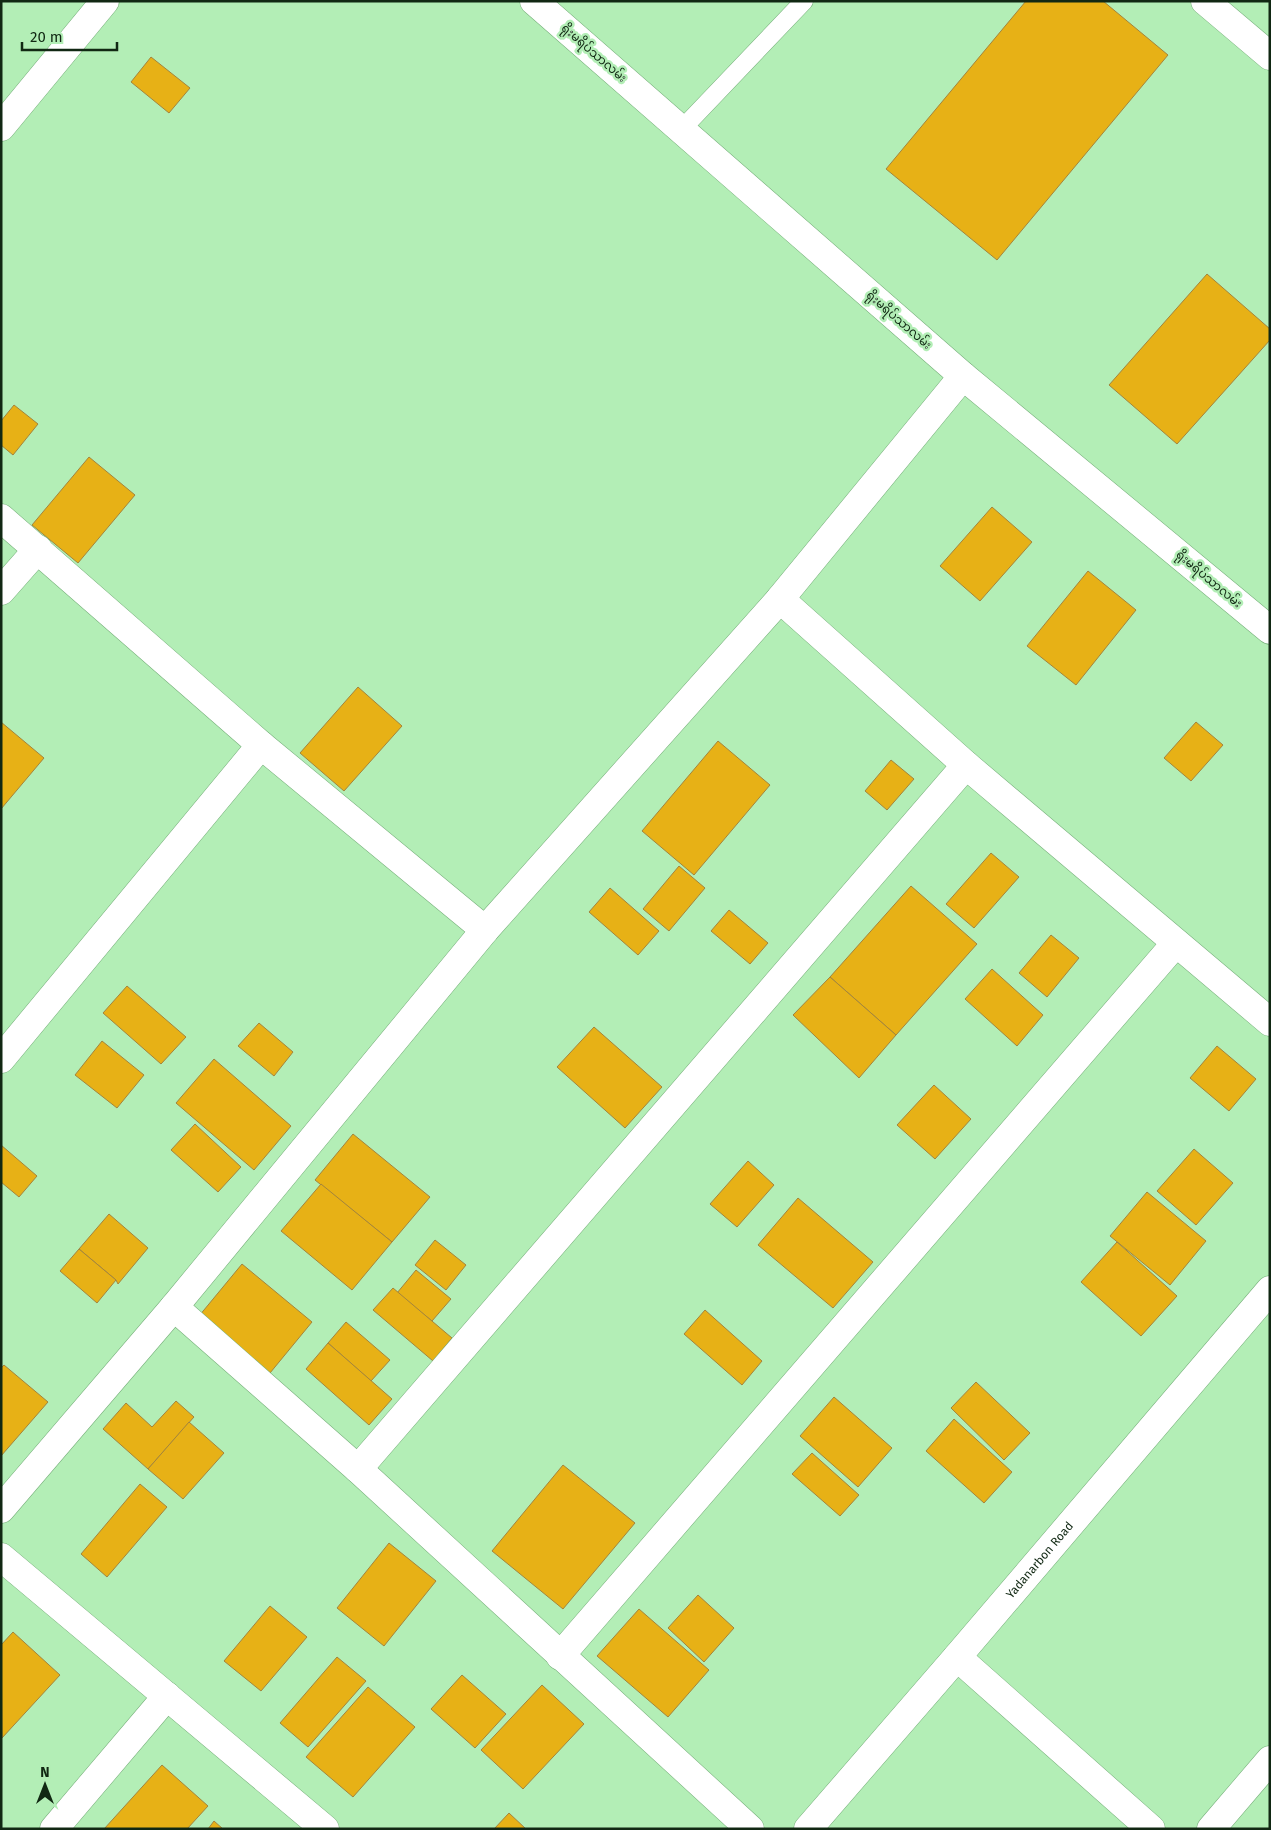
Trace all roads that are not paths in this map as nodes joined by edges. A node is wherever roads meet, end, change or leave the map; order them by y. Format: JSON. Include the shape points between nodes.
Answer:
{"nodes":[{"id":1,"x":105,"y":1,"type":"edge"},
{"id":2,"x":534,"y":1,"type":"edge"},
{"id":3,"x":804,"y":1,"type":"edge"},
{"id":4,"x":1205,"y":1,"type":"edge"},
{"id":5,"x":1270,"y":56,"type":"edge"},
{"id":6,"x":1,"y":127,"type":"edge"},
{"id":7,"x":682,"y":130,"type":"junction"},
{"id":8,"x":963,"y":376,"type":"junction"},
{"id":9,"x":1,"y":518,"type":"edge"},
{"id":10,"x":38,"y":550,"type":"junction"},
{"id":11,"x":1,"y":592,"type":"edge"},
{"id":12,"x":780,"y":599,"type":"junction"},
{"id":13,"x":1270,"y":630,"type":"edge"},
{"id":14,"x":261,"y":745,"type":"junction"},
{"id":15,"x":966,"y":765,"type":"junction"},
{"id":16,"x":485,"y":930,"type":"junction"},
{"id":17,"x":1176,"y":944,"type":"junction"},
{"id":18,"x":1270,"y":1022,"type":"edge"},
{"id":19,"x":1,"y":1059,"type":"edge"},
{"id":20,"x":1270,"y":1290,"type":"edge"},
{"id":21,"x":174,"y":1307,"type":"junction"},
{"id":22,"x":358,"y":1469,"type":"junction"},
{"id":23,"x":1,"y":1509,"type":"edge"},
{"id":24,"x":1,"y":1557,"type":"edge"},
{"id":25,"x":560,"y":1656,"type":"junction"},
{"id":26,"x":958,"y":1657,"type":"junction"},
{"id":27,"x":167,"y":1696,"type":"junction"},
{"id":28,"x":1270,"y":1760,"type":"edge"},
{"id":29,"x":54,"y":1829,"type":"edge"},
{"id":30,"x":325,"y":1829,"type":"edge"},
{"id":31,"x":750,"y":1829,"type":"edge"},
{"id":32,"x":808,"y":1829,"type":"edge"},
{"id":33,"x":1151,"y":1829,"type":"edge"},
{"id":34,"x":1211,"y":1829,"type":"edge"}],
"edges":[{"from":1,"to":6,"type":"street"},
{"from":2,"to":7,"type":"street","name":"ရိုးမရိပ်သာလမ်း"},
{"from":3,"to":7,"type":"lane"},
{"from":4,"to":5,"type":"street"},
{"from":7,"to":8,"type":"street","name":"ရိုးမရိပ်သာလမ်း"},
{"from":8,"to":12,"type":"street"},
{"from":8,"to":13,"type":"street","name":"ရိုးမရိပ်သာလမ်း"},
{"from":9,"to":10,"type":"street"},
{"from":10,"to":11,"type":"street"},
{"from":10,"to":14,"type":"street"},
{"from":12,"to":15,"type":"street"},
{"from":12,"to":16,"type":"street"},
{"from":14,"to":16,"type":"street"},
{"from":14,"to":19,"type":"street"},
{"from":15,"to":17,"type":"street"},
{"from":15,"to":22,"type":"street"},
{"from":16,"to":21,"type":"street"},
{"from":17,"to":18,"type":"street"},
{"from":17,"to":25,"type":"street"},
{"from":20,"to":26,"type":"street","name":"Yadanarbon Road"},
{"from":21,"to":22,"type":"street"},
{"from":21,"to":23,"type":"street"},
{"from":22,"to":25,"type":"street"},
{"from":24,"to":27,"type":"street"},
{"from":25,"to":31,"type":"street"},
{"from":26,"to":32,"type":"street","name":"Yadanarbon Road"},
{"from":26,"to":33,"type":"street"},
{"from":27,"to":29,"type":"street"},
{"from":27,"to":30,"type":"street"},
{"from":28,"to":34,"type":"street"}]}
